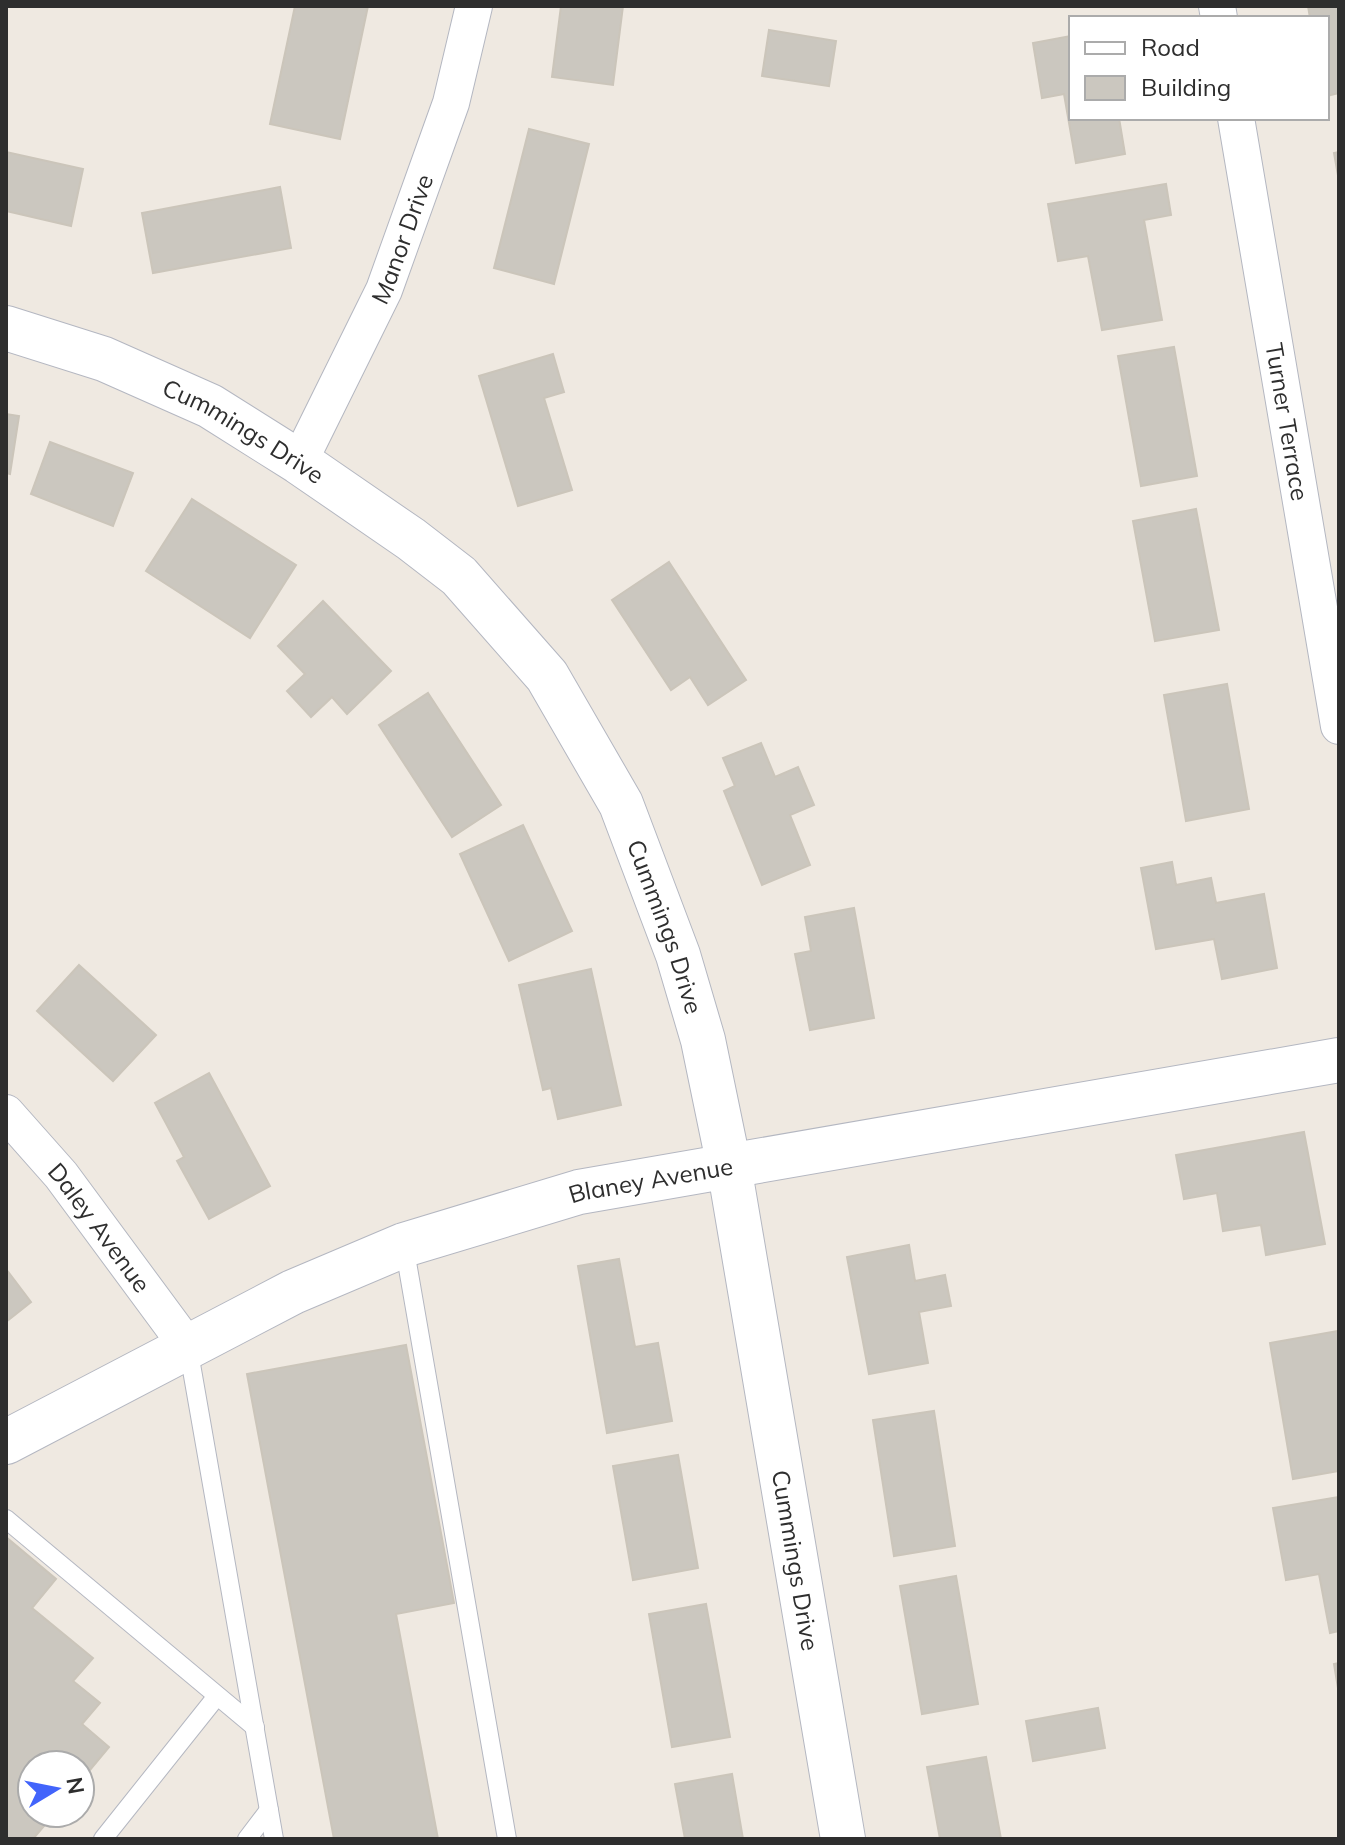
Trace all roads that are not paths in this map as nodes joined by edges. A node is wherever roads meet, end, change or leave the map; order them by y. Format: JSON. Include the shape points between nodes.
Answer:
{"nodes":[{"id":1,"x":474,"y":6,"type":"edge"},
{"id":2,"x":1236,"y":120,"type":"edge"},
{"id":3,"x":6,"y":328,"type":"edge"},
{"id":4,"x":299,"y":462,"type":"junction"},
{"id":5,"x":1339,"y":726,"type":"edge"},
{"id":6,"x":1339,"y":1060,"type":"edge"},
{"id":7,"x":6,"y":1113,"type":"edge"},
{"id":8,"x":729,"y":1166,"type":"junction"},
{"id":9,"x":404,"y":1245,"type":"junction"},
{"id":10,"x":188,"y":1347,"type":"junction"},
{"id":11,"x":6,"y":1442,"type":"edge"},
{"id":12,"x":6,"y":1519,"type":"edge"},
{"id":13,"x":217,"y":1696,"type":"junction"},
{"id":14,"x":255,"y":1727,"type":"junction"},
{"id":15,"x":269,"y":1810,"type":"junction"},
{"id":16,"x":103,"y":1839,"type":"edge"},
{"id":17,"x":247,"y":1839,"type":"edge"},
{"id":18,"x":274,"y":1839,"type":"edge"},
{"id":19,"x":507,"y":1839,"type":"edge"},
{"id":20,"x":843,"y":1839,"type":"edge"}],
"edges":[{"from":1,"to":4,"type":"street","name":"Manor Drive","via":[[451,103],[384,290]]},
{"from":2,"to":5,"type":"street","name":"Turner Terrace"},
{"from":3,"to":4,"type":"street","name":"Cummings Drive","via":[[104,359],[210,406]]},
{"from":4,"to":8,"type":"street","name":"Cummings Drive","via":[[459,576],[547,676],[621,804],[678,955],[703,1040]]},
{"from":6,"to":8,"type":"street","name":"Blaney Avenue"},
{"from":7,"to":10,"type":"street","name":"Daley Avenue","via":[[61,1175]]},
{"from":8,"to":9,"type":"street","name":"Blaney Avenue","via":[[579,1192]]},
{"from":8,"to":20,"type":"street","name":"Cummings Drive"},
{"from":9,"to":10,"type":"street","name":"Blaney Avenue","via":[[293,1292]]},
{"from":9,"to":19,"type":"lane"},
{"from":10,"to":11,"type":"street","name":"Blaney Avenue"},
{"from":10,"to":14,"type":"lane"},
{"from":12,"to":13,"type":"lane"},
{"from":13,"to":14,"type":"lane"},
{"from":13,"to":16,"type":"lane"},
{"from":14,"to":15,"type":"lane"},
{"from":15,"to":17,"type":"lane"},
{"from":15,"to":18,"type":"lane"}]}
